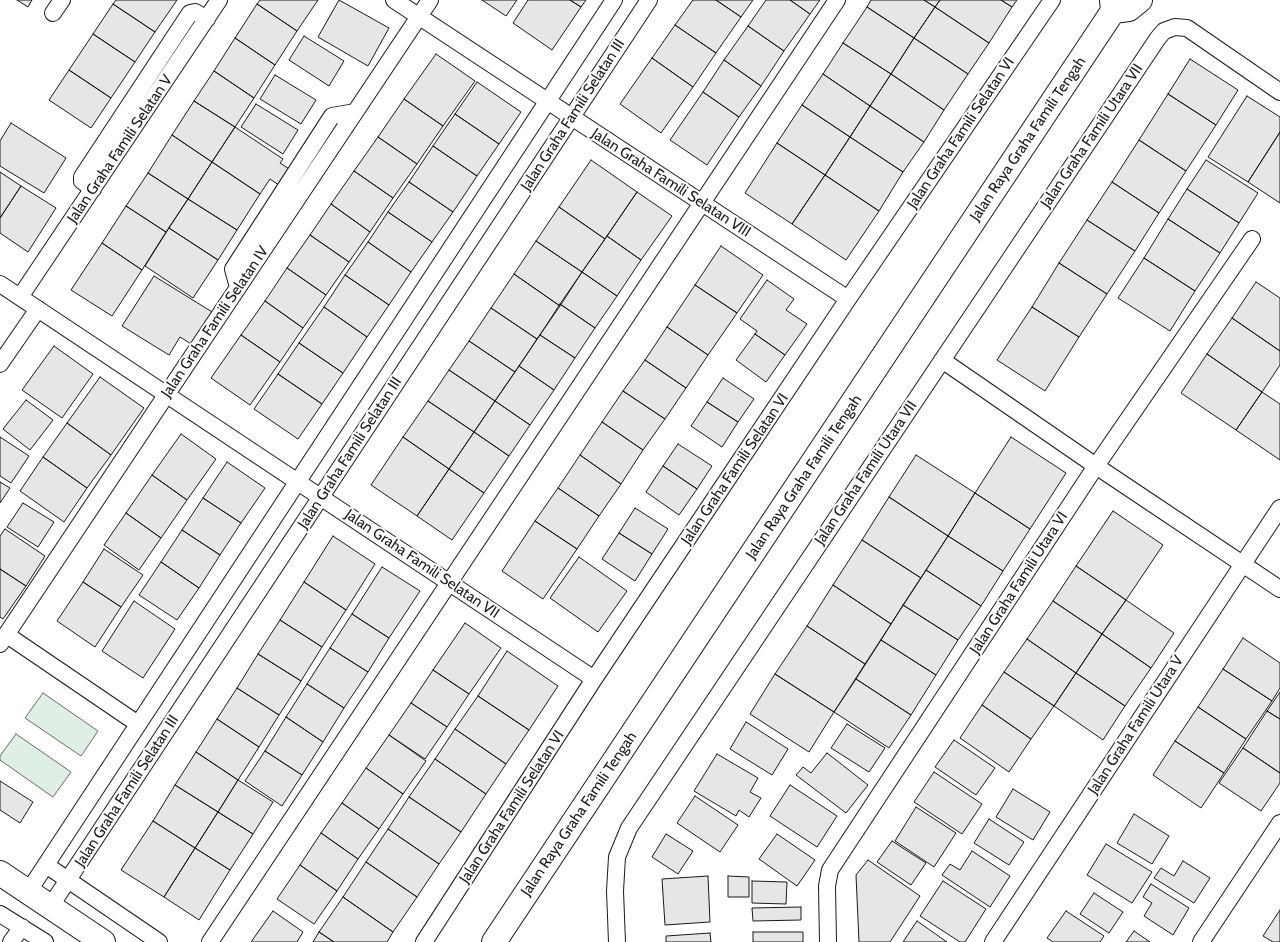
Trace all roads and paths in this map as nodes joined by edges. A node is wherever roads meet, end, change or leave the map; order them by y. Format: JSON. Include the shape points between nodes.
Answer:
{"nodes":[{"id":1,"x":219,"y":0,"type":"edge"},
{"id":2,"x":394,"y":0,"type":"edge"},
{"id":3,"x":430,"y":0,"type":"edge"},
{"id":4,"x":614,"y":0,"type":"edge"},
{"id":5,"x":649,"y":0,"type":"edge"},
{"id":6,"x":837,"y":0,"type":"edge"},
{"id":7,"x":1052,"y":0,"type":"edge"},
{"id":8,"x":1140,"y":0,"type":"edge"},
{"id":9,"x":1112,"y":6,"type":"edge"},
{"id":10,"x":419,"y":16,"type":"junction"},
{"id":11,"x":1280,"y":92,"type":"edge"},
{"id":12,"x":548,"y":101,"type":"junction"},
{"id":13,"x":572,"y":117,"type":"junction"},
{"id":14,"x":701,"y":203,"type":"junction"},
{"id":15,"x":1252,"y":240,"type":"dead end"},
{"id":16,"x":0,"y":284,"type":"edge"},
{"id":17,"x":20,"y":297,"type":"junction"},
{"id":18,"x":848,"y":300,"type":"junction"},
{"id":19,"x":38,"y":309,"type":"junction"},
{"id":20,"x":942,"y":360,"type":"junction"},
{"id":21,"x":0,"y":364,"type":"edge"},
{"id":22,"x":167,"y":394,"type":"junction"},
{"id":23,"x":1096,"y":466,"type":"junction"},
{"id":24,"x":298,"y":482,"type":"junction"},
{"id":25,"x":321,"y":497,"type":"junction"},
{"id":26,"x":1280,"y":508,"type":"edge"},
{"id":27,"x":1243,"y":564,"type":"junction"},
{"id":28,"x":449,"y":582,"type":"junction"},
{"id":29,"x":1280,"y":588,"type":"edge"},
{"id":30,"x":3,"y":640,"type":"edge"},
{"id":31,"x":594,"y":679,"type":"junction"},
{"id":32,"x":138,"y":724,"type":"junction"},
{"id":33,"x":1280,"y":823,"type":"edge"},
{"id":34,"x":46,"y":865,"type":"junction"},
{"id":35,"x":0,"y":873,"type":"edge"},
{"id":36,"x":68,"y":880,"type":"junction"},
{"id":37,"x":28,"y":892,"type":"junction"},
{"id":38,"x":50,"y":907,"type":"junction"},
{"id":39,"x":0,"y":914,"type":"edge"},
{"id":40,"x":22,"y":927,"type":"junction"},
{"id":41,"x":11,"y":942,"type":"edge"},
{"id":42,"x":45,"y":942,"type":"edge"},
{"id":43,"x":103,"y":942,"type":"edge"},
{"id":44,"x":159,"y":942,"type":"edge"},
{"id":45,"x":210,"y":942,"type":"edge"},
{"id":46,"x":424,"y":942,"type":"edge"},
{"id":47,"x":494,"y":942,"type":"edge"},
{"id":48,"x":617,"y":942,"type":"edge"},
{"id":49,"x":828,"y":942,"type":"edge"},
{"id":50,"x":993,"y":942,"type":"edge"},
{"id":51,"x":1201,"y":942,"type":"edge"}],
"edges":[{"from":1,"to":17,"type":"street","name":"Jalan Graha Famili Selatan V"},
{"from":2,"to":10,"type":"street","name":"Jalan Graha Famili Selatan VIII"},
{"from":3,"to":10,"type":"street","name":"Jalan Graha Famili Selatan IV"},
{"from":4,"to":12,"type":"street","name":"Jalan Graha Famili Selatan III"},
{"from":5,"to":13,"type":"street","name":"Jalan Graha Famili Selatan III"},
{"from":6,"to":14,"type":"street"},
{"from":7,"to":18,"type":"street","name":"Jalan Graha Famili Selatan VI"},
{"from":8,"to":9,"type":"street","name":"Jalan Raya Graha Famili Tengah","via":[[1129,9]]},
{"from":9,"to":47,"type":"street","name":"Jalan Raya Graha Famili Tengah"},
{"from":10,"to":12,"type":"street","name":"Jalan Graha Famili Selatan VIII"},
{"from":10,"to":22,"type":"street","name":"Jalan Graha Famili Selatan IV"},
{"from":11,"to":20,"type":"street","name":"Jalan Graha Famili Utara VII","via":[[1187,28],[1175,26],[1164,31]]},
{"from":12,"to":13,"type":"street","name":"Jalan Graha Famili Selatan VIII"},
{"from":12,"to":24,"type":"street","name":"Jalan Graha Famili Selatan III"},
{"from":13,"to":14,"type":"street","name":"Jalan Graha Famili Selatan VIII"},
{"from":13,"to":25,"type":"street","name":"Jalan Graha Famili Selatan III"},
{"from":14,"to":18,"type":"street","name":"Jalan Graha Famili Selatan VIII"},
{"from":14,"to":28,"type":"street"},
{"from":15,"to":23,"type":"street","name":"Jalan Graha Famili Utara VI"},
{"from":16,"to":17,"type":"street","name":"Jalan Graha Famili Selatan VII"},
{"from":17,"to":19,"type":"street","name":"Jalan Graha Famili Selatan VII"},
{"from":18,"to":31,"type":"street","name":"Jalan Graha Famili Selatan VI"},
{"from":19,"to":21,"type":"street"},
{"from":19,"to":22,"type":"street","name":"Jalan Graha Famili Selatan VII"},
{"from":20,"to":23,"type":"street"},
{"from":20,"to":48,"type":"street","name":"Jalan Graha Famili Utara VII","via":[[629,828],[617,857]]},
{"from":22,"to":24,"type":"street","name":"Jalan Graha Famili Selatan VII"},
{"from":22,"to":30,"type":"street","name":"Jalan Graha Famili Selatan IV"},
{"from":23,"to":27,"type":"street"},
{"from":23,"to":49,"type":"street","name":"Jalan Graha Famili Utara VI","via":[[830,870],[827,886]]},
{"from":24,"to":25,"type":"street","name":"Jalan Graha Famili Selatan VII"},
{"from":24,"to":32,"type":"street","name":"Jalan Graha Famili Selatan III"},
{"from":25,"to":28,"type":"street","name":"Jalan Graha Famili Selatan VII"},
{"from":25,"to":36,"type":"street","name":"Jalan Graha Famili Selatan III"},
{"from":26,"to":27,"type":"street","name":"Jalan Graha Famili Utara V"},
{"from":27,"to":29,"type":"street"},
{"from":27,"to":50,"type":"street","name":"Jalan Graha Famili Utara V"},
{"from":28,"to":31,"type":"street","name":"Jalan Graha Famili Selatan VII"},
{"from":28,"to":45,"type":"street"},
{"from":30,"to":32,"type":"street"},
{"from":31,"to":46,"type":"street","name":"Jalan Graha Famili Selatan VI"},
{"from":32,"to":34,"type":"street","name":"Jalan Graha Famili Selatan III"},
{"from":33,"to":51,"type":"street"},
{"from":34,"to":36,"type":"street"},
{"from":34,"to":37,"type":"street","name":"Jalan Graha Famili Selatan III"},
{"from":35,"to":37,"type":"street"},
{"from":36,"to":38,"type":"street","name":"Jalan Graha Famili Selatan III"},
{"from":36,"to":44,"type":"street"},
{"from":37,"to":38,"type":"street"},
{"from":38,"to":43,"type":"street"},
{"from":39,"to":40,"type":"street"},
{"from":40,"to":41,"type":"street"},
{"from":40,"to":42,"type":"street"}]}
